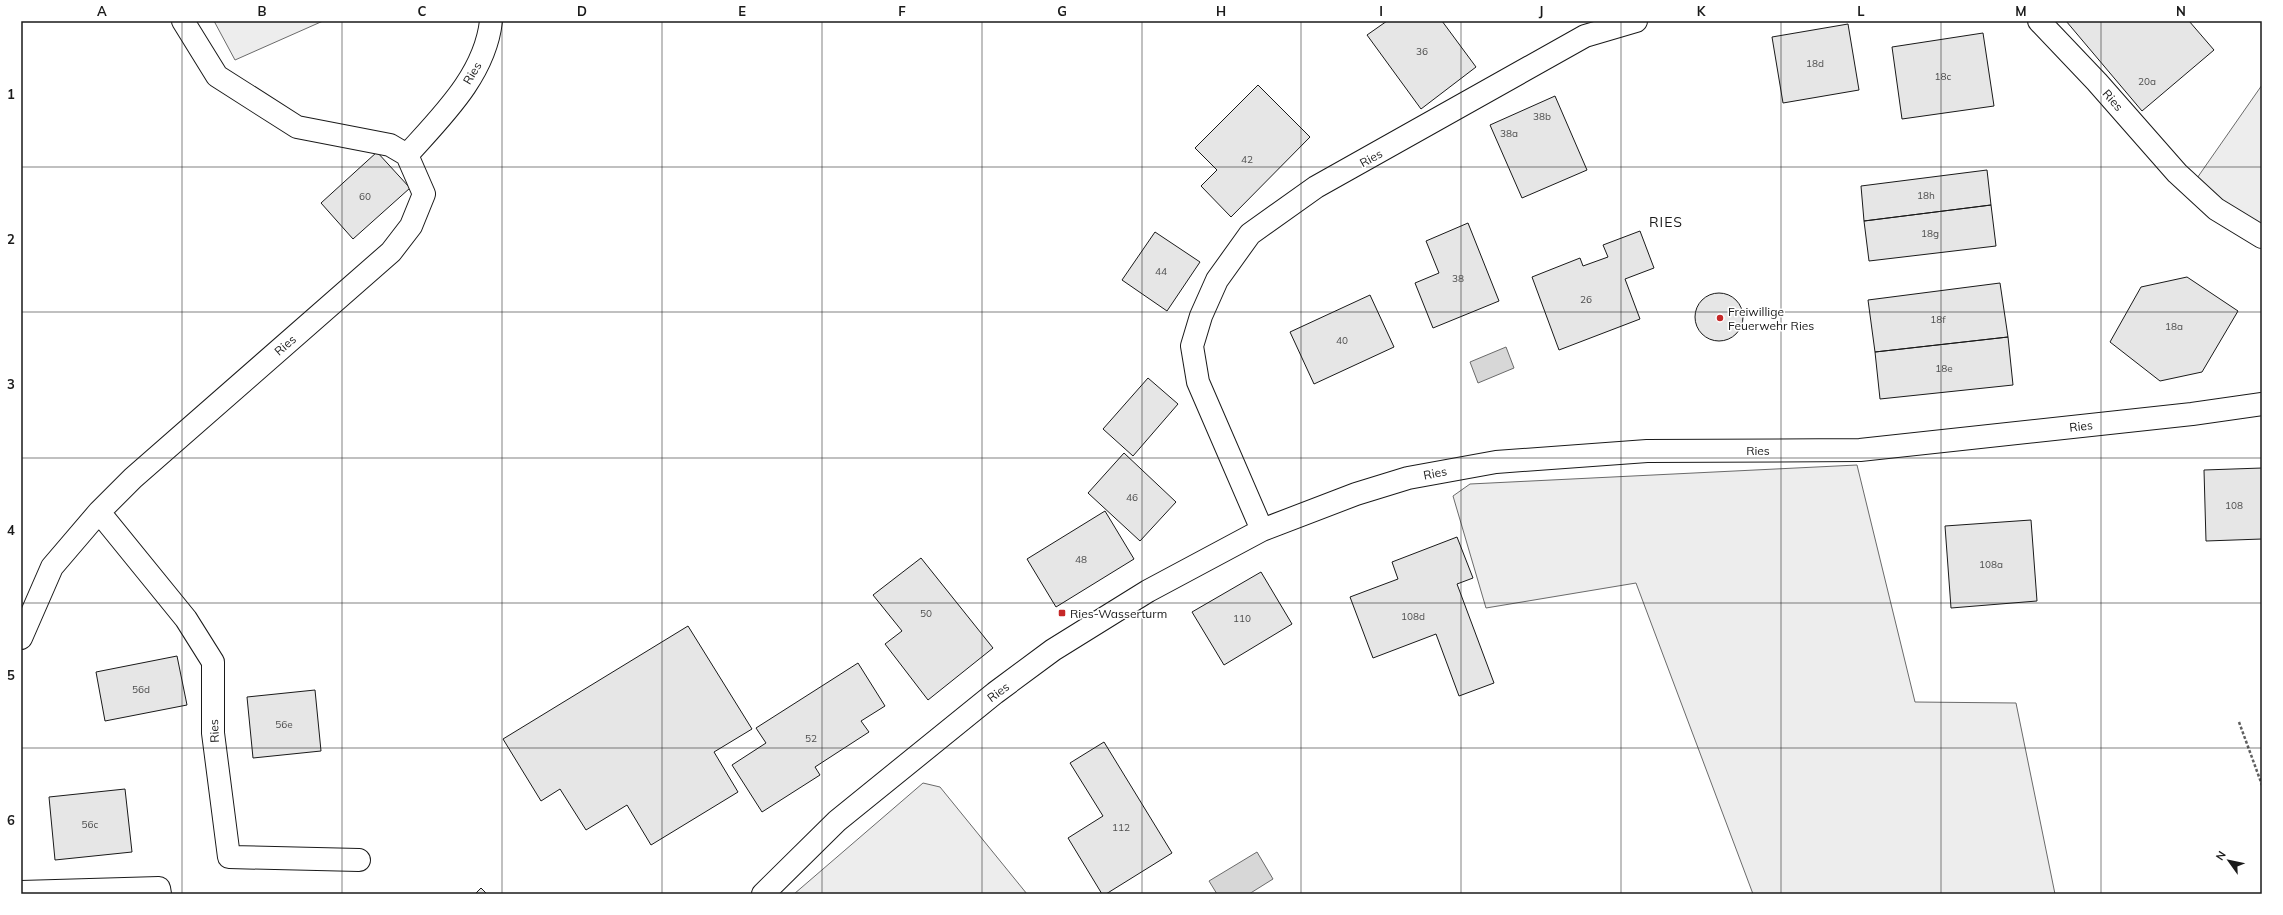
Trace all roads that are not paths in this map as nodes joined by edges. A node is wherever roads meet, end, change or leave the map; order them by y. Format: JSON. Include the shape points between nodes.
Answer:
{"nodes":[{"id":1,"x":183,"y":21,"type":"edge"},
{"id":2,"x":491,"y":21,"type":"edge"},
{"id":3,"x":1636,"y":21,"type":"edge"},
{"id":4,"x":2038,"y":21,"type":"edge"},
{"id":5,"x":407,"y":155,"type":"junction"},
{"id":6,"x":2262,"y":237,"type":"edge"},
{"id":7,"x":2262,"y":404,"type":"edge"},
{"id":8,"x":99,"y":512,"type":"junction"},
{"id":9,"x":1262,"y":530,"type":"junction"},
{"id":10,"x":21,"y":638,"type":"edge"},
{"id":11,"x":359,"y":860,"type":"dead end"},
{"id":12,"x":21,"y":892,"type":"edge"},
{"id":13,"x":160,"y":894,"type":"edge"},
{"id":14,"x":763,"y":894,"type":"edge"}],
"edges":[{"from":1,"to":5,"type":"street","via":[[217,76],[297,127],[390,145]]},
{"from":2,"to":5,"type":"street","name":"Ries","via":[[486,47],[475,70],[451,105]]},
{"from":3,"to":9,"type":"street","name":"Ries","via":[[1585,36],[1316,187],[1250,234],[1217,280],[1201,316],[1192,346],[1198,382]]},
{"from":4,"to":6,"type":"street","name":"Ries","via":[[2097,82],[2177,173],[2216,209]]},
{"from":5,"to":8,"type":"street","name":"Ries","via":[[424,194],[411,226],[391,252],[134,478]]},
{"from":7,"to":9,"type":"street","name":"Ries","via":[[1860,450],[1647,451],[1496,462],[1408,478],[1349,496]]},
{"from":8,"to":10,"type":"street","name":"Ries","via":[[52,568]]},
{"from":8,"to":11,"type":"street","name":"Ries","via":[[186,619],[213,662],[213,733],[229,857]]},
{"from":9,"to":14,"type":"street","name":"Ries","via":[[1148,592],[1053,650],[995,693],[837,821]]},
{"from":12,"to":13,"type":"street","via":[[159,888]]}]}
